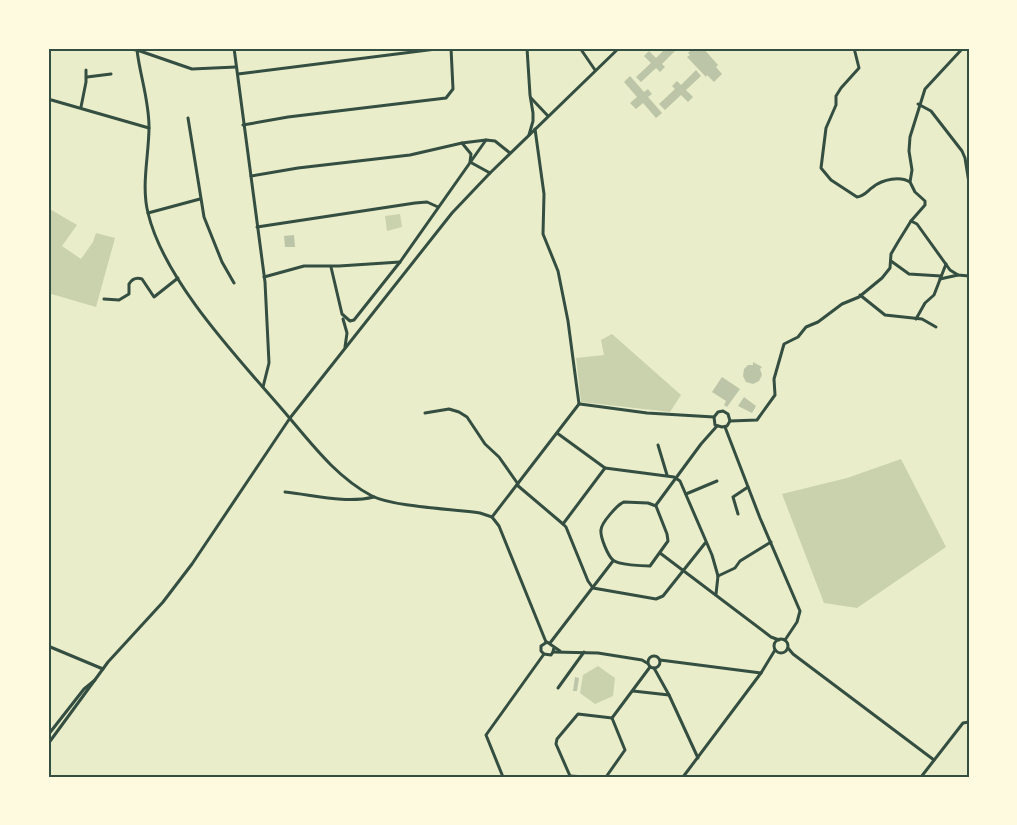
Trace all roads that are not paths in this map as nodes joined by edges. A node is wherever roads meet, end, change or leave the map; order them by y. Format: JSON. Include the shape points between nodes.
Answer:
{"nodes":[{"id":1,"x":119,"y":48,"type":"edge"},
{"id":2,"x":234,"y":48,"type":"edge"},
{"id":3,"x":444,"y":48,"type":"edge"},
{"id":4,"x":451,"y":48,"type":"edge"},
{"id":5,"x":527,"y":48,"type":"edge"},
{"id":6,"x":580,"y":48,"type":"edge"},
{"id":7,"x":619,"y":48,"type":"edge"},
{"id":8,"x":854,"y":48,"type":"edge"},
{"id":9,"x":963,"y":48,"type":"edge"},
{"id":10,"x":137,"y":51,"type":"junction"},
{"id":11,"x":236,"y":67,"type":"junction"},
{"id":12,"x":86,"y":70,"type":"dead end"},
{"id":13,"x":595,"y":70,"type":"junction"},
{"id":14,"x":111,"y":74,"type":"dead end"},
{"id":15,"x":238,"y":74,"type":"junction"},
{"id":16,"x":87,"y":77,"type":"junction"},
{"id":17,"x":530,"y":95,"type":"junction"},
{"id":18,"x":48,"y":99,"type":"edge"},
{"id":19,"x":918,"y":104,"type":"junction"},
{"id":20,"x":81,"y":108,"type":"junction"},
{"id":21,"x":548,"y":116,"type":"junction"},
{"id":22,"x":188,"y":118,"type":"dead end"},
{"id":23,"x":243,"y":125,"type":"junction"},
{"id":24,"x":149,"y":128,"type":"junction"},
{"id":25,"x":535,"y":129,"type":"junction"},
{"id":26,"x":528,"y":136,"type":"junction"},
{"id":27,"x":486,"y":140,"type":"junction"},
{"id":28,"x":462,"y":143,"type":"junction"},
{"id":29,"x":510,"y":153,"type":"junction"},
{"id":30,"x":470,"y":162,"type":"junction"},
{"id":31,"x":490,"y":173,"type":"junction"},
{"id":32,"x":251,"y":176,"type":"junction"},
{"id":33,"x":910,"y":182,"type":"junction"},
{"id":34,"x":969,"y":183,"type":"edge"},
{"id":35,"x":200,"y":199,"type":"junction"},
{"id":36,"x":438,"y":207,"type":"junction"},
{"id":37,"x":148,"y":213,"type":"junction"},
{"id":38,"x":911,"y":221,"type":"junction"},
{"id":39,"x":257,"y":227,"type":"junction"},
{"id":40,"x":891,"y":261,"type":"junction"},
{"id":41,"x":400,"y":262,"type":"junction"},
{"id":42,"x":946,"y":264,"type":"junction"},
{"id":43,"x":331,"y":267,"type":"junction"},
{"id":44,"x":958,"y":275,"type":"junction"},
{"id":45,"x":969,"y":276,"type":"edge"},
{"id":46,"x":264,"y":277,"type":"junction"},
{"id":47,"x":178,"y":278,"type":"junction"},
{"id":48,"x":941,"y":278,"type":"junction"},
{"id":49,"x":234,"y":283,"type":"dead end"},
{"id":50,"x":861,"y":296,"type":"junction"},
{"id":51,"x":104,"y":299,"type":"dead end"},
{"id":52,"x":342,"y":314,"type":"junction"},
{"id":53,"x":916,"y":319,"type":"junction"},
{"id":54,"x":352,"y":320,"type":"junction"},
{"id":55,"x":936,"y":327,"type":"dead end"},
{"id":56,"x":347,"y":333,"type":"junction"},
{"id":57,"x":345,"y":346,"type":"junction"},
{"id":58,"x":263,"y":387,"type":"junction"},
{"id":59,"x":579,"y":404,"type":"junction"},
{"id":60,"x":425,"y":413,"type":"dead end"},
{"id":61,"x":714,"y":417,"type":"junction"},
{"id":62,"x":290,"y":418,"type":"junction"},
{"id":63,"x":730,"y":421,"type":"junction"},
{"id":64,"x":717,"y":426,"type":"junction"},
{"id":65,"x":725,"y":427,"type":"junction"},
{"id":66,"x":557,"y":433,"type":"junction"},
{"id":67,"x":658,"y":445,"type":"dead end"},
{"id":68,"x":605,"y":468,"type":"junction"},
{"id":69,"x":666,"y":476,"type":"junction"},
{"id":70,"x":677,"y":478,"type":"junction"},
{"id":71,"x":717,"y":481,"type":"dead end"},
{"id":72,"x":517,"y":485,"type":"junction"},
{"id":73,"x":748,"y":488,"type":"junction"},
{"id":74,"x":285,"y":492,"type":"dead end"},
{"id":75,"x":685,"y":494,"type":"junction"},
{"id":76,"x":374,"y":497,"type":"junction"},
{"id":77,"x":656,"y":506,"type":"junction"},
{"id":78,"x":738,"y":514,"type":"dead end"},
{"id":79,"x":492,"y":517,"type":"junction"},
{"id":80,"x":563,"y":524,"type":"junction"},
{"id":81,"x":706,"y":542,"type":"junction"},
{"id":82,"x":771,"y":542,"type":"junction"},
{"id":83,"x":660,"y":553,"type":"junction"},
{"id":84,"x":614,"y":561,"type":"junction"},
{"id":85,"x":684,"y":571,"type":"junction"},
{"id":86,"x":718,"y":576,"type":"junction"},
{"id":87,"x":593,"y":588,"type":"junction"},
{"id":88,"x":716,"y":594,"type":"junction"},
{"id":89,"x":771,"y":637,"type":"junction"},
{"id":90,"x":779,"y":640,"type":"junction"},
{"id":91,"x":785,"y":640,"type":"junction"},
{"id":92,"x":548,"y":644,"type":"junction"},
{"id":93,"x":775,"y":644,"type":"junction"},
{"id":94,"x":48,"y":646,"type":"edge"},
{"id":95,"x":788,"y":648,"type":"junction"},
{"id":96,"x":560,"y":651,"type":"junction"},
{"id":97,"x":777,"y":651,"type":"junction"},
{"id":98,"x":553,"y":652,"type":"junction"},
{"id":99,"x":584,"y":652,"type":"junction"},
{"id":100,"x":785,"y":652,"type":"junction"},
{"id":101,"x":544,"y":654,"type":"junction"},
{"id":102,"x":793,"y":654,"type":"junction"},
{"id":103,"x":660,"y":662,"type":"junction"},
{"id":104,"x":650,"y":664,"type":"junction"},
{"id":105,"x":103,"y":669,"type":"junction"},
{"id":106,"x":761,"y":673,"type":"junction"},
{"id":107,"x":96,"y":679,"type":"junction"},
{"id":108,"x":558,"y":688,"type":"dead end"},
{"id":109,"x":633,"y":691,"type":"junction"},
{"id":110,"x":669,"y":695,"type":"junction"},
{"id":111,"x":612,"y":718,"type":"junction"},
{"id":112,"x":969,"y":722,"type":"edge"},
{"id":113,"x":48,"y":735,"type":"edge"},
{"id":114,"x":48,"y":744,"type":"edge"},
{"id":115,"x":698,"y":758,"type":"junction"},
{"id":116,"x":934,"y":760,"type":"junction"},
{"id":117,"x":502,"y":777,"type":"edge"},
{"id":118,"x":569,"y":777,"type":"edge"},
{"id":119,"x":586,"y":777,"type":"edge"},
{"id":120,"x":606,"y":777,"type":"edge"},
{"id":121,"x":683,"y":777,"type":"edge"},
{"id":122,"x":921,"y":777,"type":"edge"}],
"edges":[{"from":1,"to":10,"type":"street"},
{"from":2,"to":11,"type":"street"},
{"from":3,"to":15,"type":"street"},
{"from":4,"to":23,"type":"street","via":[[453,89],[446,98]]},
{"from":5,"to":17,"type":"street"},
{"from":6,"to":13,"type":"street"},
{"from":7,"to":13,"type":"street"},
{"from":8,"to":33,"type":"street","via":[[859,68],[836,96],[826,128],[821,168],[831,180],[857,197],[864,196],[876,184],[904,178]]},
{"from":9,"to":19,"type":"street","via":[[928,85]]},
{"from":10,"to":11,"type":"street","via":[[192,69]]},
{"from":10,"to":24,"type":"street","via":[[148,100]]},
{"from":11,"to":15,"type":"street"},
{"from":12,"to":16,"type":"street"},
{"from":13,"to":21,"type":"street"},
{"from":14,"to":16,"type":"street"},
{"from":15,"to":23,"type":"street"},
{"from":16,"to":20,"type":"street"},
{"from":17,"to":21,"type":"street"},
{"from":17,"to":26,"type":"street","via":[[533,121]]},
{"from":18,"to":20,"type":"street"},
{"from":19,"to":33,"type":"street","via":[[909,141]]},
{"from":19,"to":34,"type":"street","via":[[931,111],[962,150]]},
{"from":20,"to":24,"type":"street"},
{"from":21,"to":25,"type":"street"},
{"from":22,"to":35,"type":"street"},
{"from":23,"to":32,"type":"street"},
{"from":24,"to":37,"type":"street","via":[[145,191]]},
{"from":25,"to":26,"type":"street"},
{"from":25,"to":59,"type":"street","via":[[544,194],[543,234],[558,271]]},
{"from":26,"to":29,"type":"street"},
{"from":27,"to":28,"type":"street"},
{"from":27,"to":29,"type":"street","via":[[495,141]]},
{"from":27,"to":30,"type":"street"},
{"from":28,"to":30,"type":"street","via":[[471,154]]},
{"from":28,"to":32,"type":"street","via":[[410,155]]},
{"from":29,"to":31,"type":"street"},
{"from":30,"to":31,"type":"street"},
{"from":30,"to":36,"type":"street"},
{"from":31,"to":57,"type":"street"},
{"from":32,"to":39,"type":"street"},
{"from":33,"to":38,"type":"street","via":[[925,201]]},
{"from":35,"to":37,"type":"street"},
{"from":35,"to":49,"type":"street","via":[[212,238]]},
{"from":36,"to":39,"type":"street","via":[[427,202],[415,203]]},
{"from":36,"to":41,"type":"street"},
{"from":37,"to":47,"type":"street"},
{"from":38,"to":40,"type":"street","via":[[892,252]]},
{"from":38,"to":42,"type":"street"},
{"from":39,"to":46,"type":"street"},
{"from":40,"to":48,"type":"street","via":[[909,274]]},
{"from":40,"to":50,"type":"street","via":[[882,278]]},
{"from":41,"to":43,"type":"street"},
{"from":41,"to":54,"type":"street"},
{"from":42,"to":44,"type":"street"},
{"from":42,"to":48,"type":"street"},
{"from":43,"to":46,"type":"street","via":[[304,266]]},
{"from":43,"to":52,"type":"street"},
{"from":44,"to":45,"type":"street"},
{"from":44,"to":48,"type":"street"},
{"from":46,"to":58,"type":"street","via":[[269,356]]},
{"from":47,"to":51,"type":"street","via":[[154,297],[138,278],[129,284],[129,294],[119,300]]},
{"from":47,"to":58,"type":"street"},
{"from":48,"to":53,"type":"street","via":[[934,296]]},
{"from":50,"to":53,"type":"street","via":[[885,315]]},
{"from":50,"to":63,"type":"street","via":[[842,304],[784,344],[774,379],[775,395],[759,418],[754,422]]},
{"from":52,"to":54,"type":"street"},
{"from":52,"to":56,"type":"street"},
{"from":53,"to":55,"type":"street"},
{"from":54,"to":56,"type":"street"},
{"from":56,"to":57,"type":"street"},
{"from":57,"to":62,"type":"street"},
{"from":58,"to":62,"type":"street"},
{"from":59,"to":61,"type":"street"},
{"from":59,"to":66,"type":"street"},
{"from":60,"to":72,"type":"street","via":[[449,409],[467,417]]},
{"from":61,"to":63,"type":"street","via":[[723,411]]},
{"from":61,"to":64,"type":"street"},
{"from":62,"to":76,"type":"street","via":[[307,441],[356,486]]},
{"from":62,"to":105,"type":"street","via":[[192,564]]},
{"from":63,"to":65,"type":"street"},
{"from":64,"to":65,"type":"street"},
{"from":64,"to":70,"type":"street"},
{"from":65,"to":73,"type":"street"},
{"from":66,"to":68,"type":"street"},
{"from":66,"to":72,"type":"street"},
{"from":67,"to":69,"type":"street"},
{"from":68,"to":69,"type":"street"},
{"from":68,"to":80,"type":"street"},
{"from":69,"to":70,"type":"street"},
{"from":70,"to":75,"type":"street"},
{"from":70,"to":77,"type":"street"},
{"from":71,"to":75,"type":"street"},
{"from":72,"to":79,"type":"street"},
{"from":72,"to":80,"type":"street"},
{"from":73,"to":78,"type":"street","via":[[733,497]]},
{"from":73,"to":82,"type":"street"},
{"from":74,"to":76,"type":"street","via":[[360,500]]},
{"from":75,"to":81,"type":"street"},
{"from":76,"to":79,"type":"street"},
{"from":77,"to":83,"type":"street","via":[[668,541]]},
{"from":77,"to":84,"type":"street","via":[[624,502],[617,506],[601,530]]},
{"from":79,"to":92,"type":"street"},
{"from":80,"to":87,"type":"street"},
{"from":81,"to":85,"type":"street"},
{"from":81,"to":86,"type":"street"},
{"from":82,"to":86,"type":"street"},
{"from":82,"to":91,"type":"street","via":[[800,611]]},
{"from":83,"to":84,"type":"street","via":[[646,566]]},
{"from":83,"to":85,"type":"street"},
{"from":84,"to":87,"type":"street"},
{"from":85,"to":87,"type":"street","via":[[660,598]]},
{"from":85,"to":88,"type":"street"},
{"from":86,"to":88,"type":"street"},
{"from":87,"to":92,"type":"street"},
{"from":88,"to":89,"type":"street"},
{"from":89,"to":90,"type":"street"},
{"from":89,"to":93,"type":"street"},
{"from":90,"to":91,"type":"street"},
{"from":90,"to":93,"type":"street"},
{"from":91,"to":95,"type":"street"},
{"from":92,"to":96,"type":"street"},
{"from":92,"to":98,"type":"street"},
{"from":92,"to":101,"type":"street","via":[[541,651]]},
{"from":93,"to":97,"type":"street"},
{"from":94,"to":105,"type":"street"},
{"from":95,"to":100,"type":"street"},
{"from":95,"to":102,"type":"street"},
{"from":96,"to":98,"type":"street"},
{"from":96,"to":99,"type":"street"},
{"from":97,"to":100,"type":"street"},
{"from":97,"to":106,"type":"street"},
{"from":98,"to":101,"type":"street"},
{"from":99,"to":104,"type":"street"},
{"from":99,"to":108,"type":"street"},
{"from":100,"to":102,"type":"street"},
{"from":101,"to":117,"type":"street","via":[[486,735]]},
{"from":102,"to":116,"type":"street"},
{"from":103,"to":104,"type":"street"},
{"from":103,"to":104,"type":"street","via":[[654,655]]},
{"from":103,"to":106,"type":"street"},
{"from":104,"to":109,"type":"street"},
{"from":104,"to":110,"type":"street"},
{"from":105,"to":107,"type":"street"},
{"from":106,"to":115,"type":"street"},
{"from":107,"to":113,"type":"street"},
{"from":107,"to":114,"type":"street"},
{"from":109,"to":110,"type":"street"},
{"from":109,"to":111,"type":"street"},
{"from":110,"to":115,"type":"street"},
{"from":111,"to":118,"type":"street","via":[[578,714],[557,739]]},
{"from":111,"to":120,"type":"street","via":[[625,750]]},
{"from":112,"to":116,"type":"street","via":[[963,723]]},
{"from":115,"to":121,"type":"street"},
{"from":116,"to":122,"type":"street"},
{"from":118,"to":119,"type":"street"}]}
